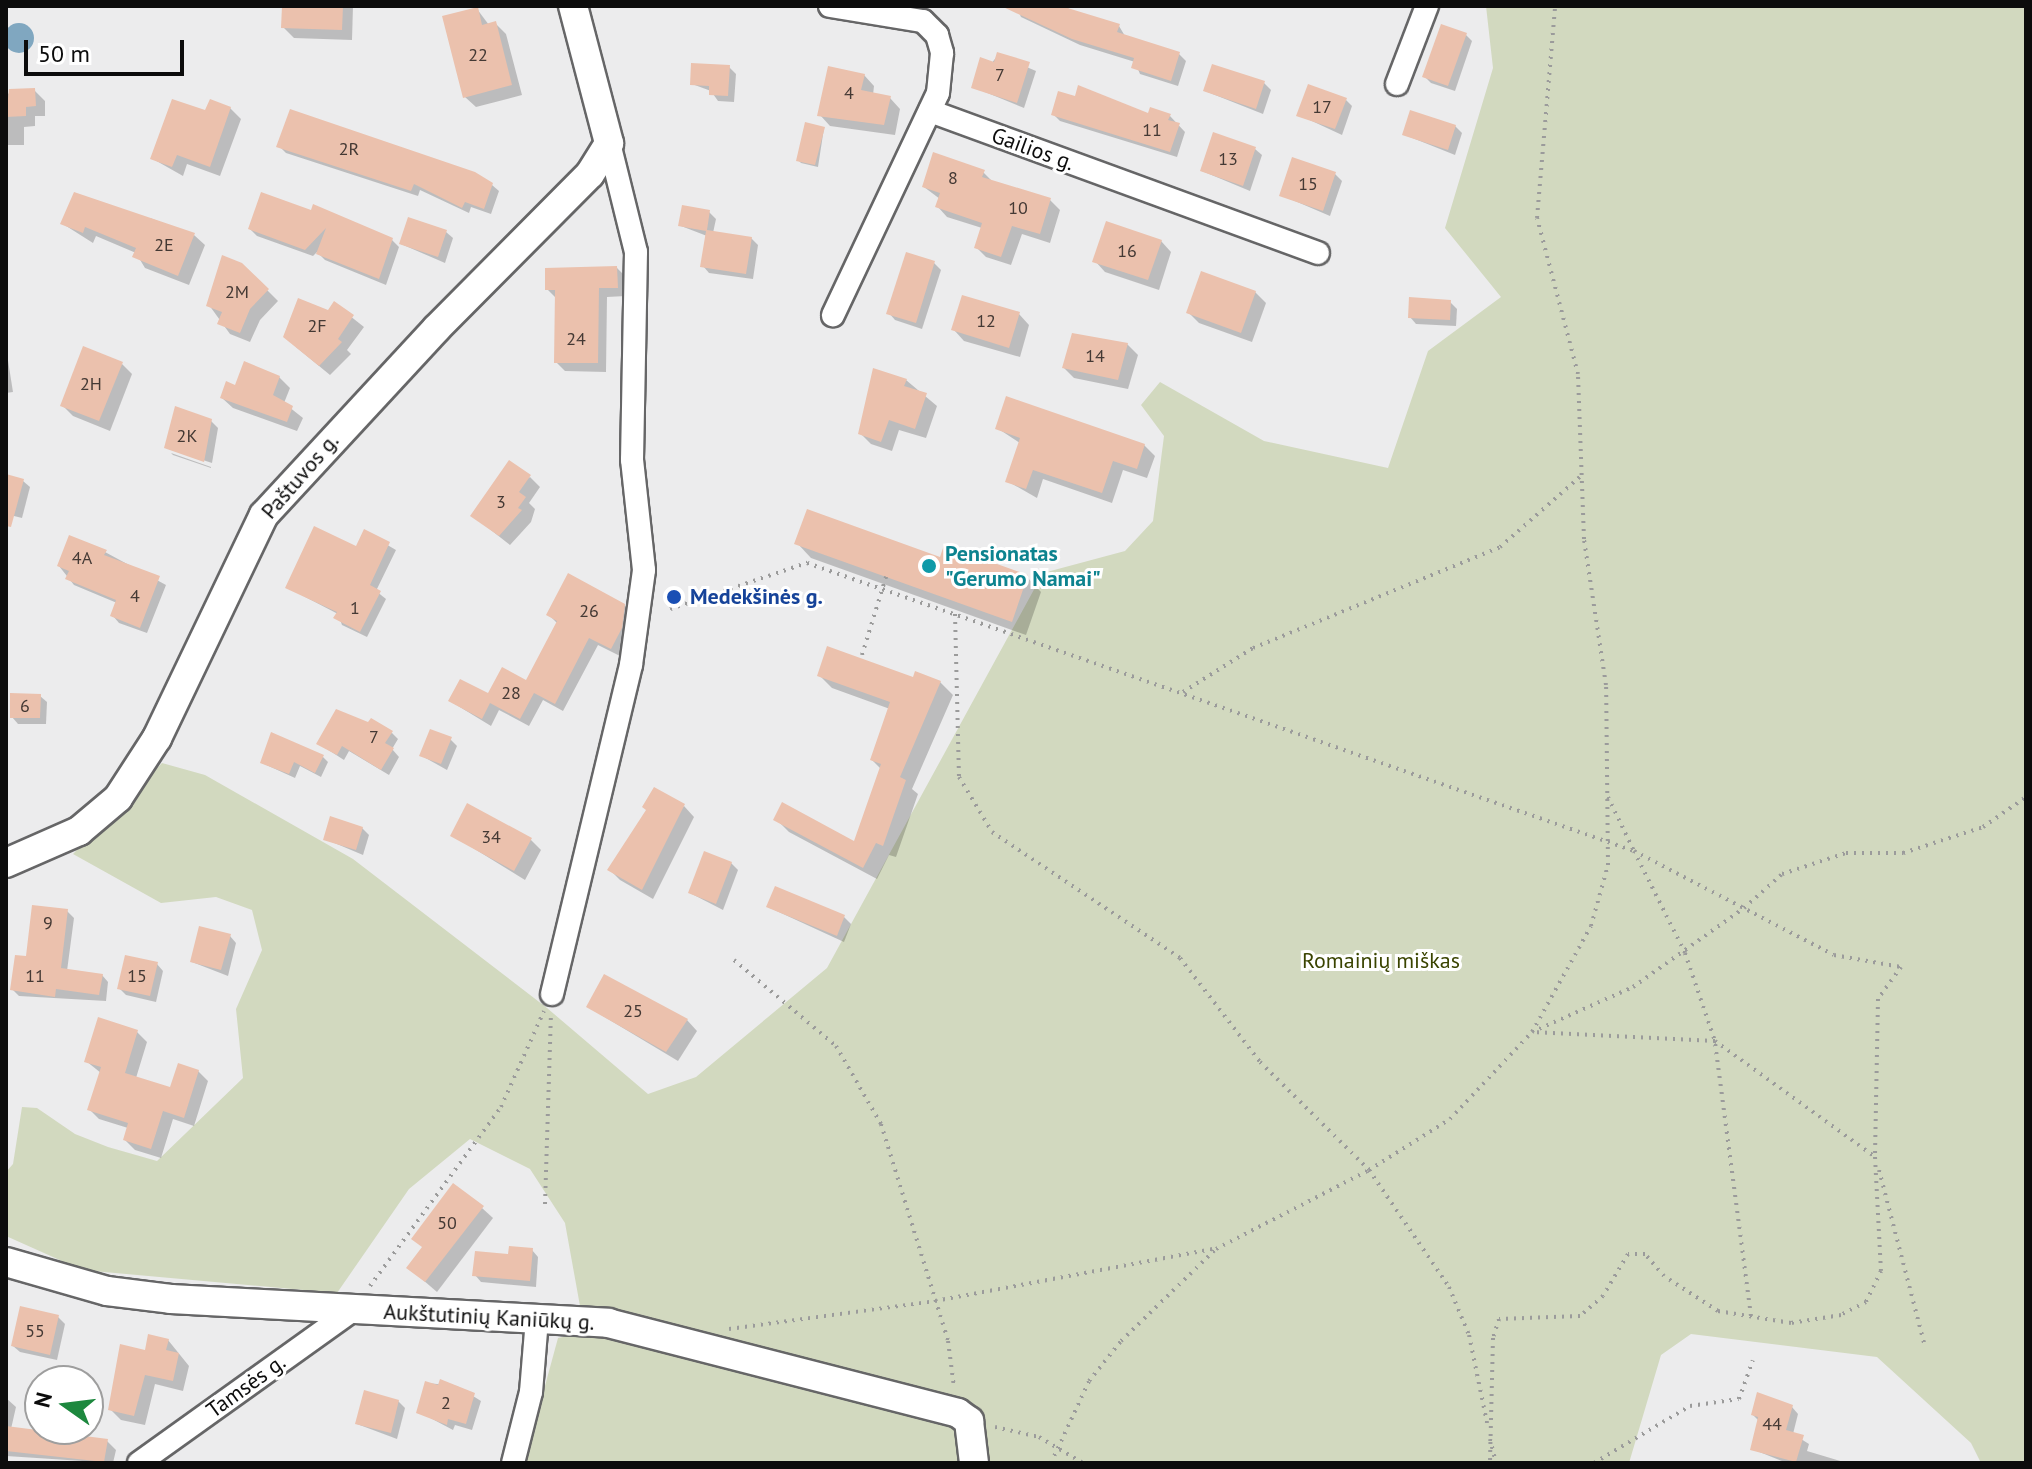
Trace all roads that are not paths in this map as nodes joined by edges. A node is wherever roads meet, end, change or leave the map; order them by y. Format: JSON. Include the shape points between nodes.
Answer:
{"nodes":[{"id":1,"x":574,"y":6,"type":"edge"},
{"id":2,"x":830,"y":6,"type":"edge"},
{"id":3,"x":1427,"y":6,"type":"edge"},
{"id":4,"x":1397,"y":84,"type":"dead end"},
{"id":5,"x":930,"y":111,"type":"junction"},
{"id":6,"x":609,"y":143,"type":"junction"},
{"id":7,"x":1318,"y":253,"type":"dead end"},
{"id":8,"x":833,"y":315,"type":"dead end"},
{"id":9,"x":6,"y":863,"type":"edge"},
{"id":10,"x":552,"y":994,"type":"road end"},
{"id":11,"x":6,"y":1262,"type":"edge"},
{"id":12,"x":353,"y":1310,"type":"junction"},
{"id":13,"x":537,"y":1319,"type":"junction"},
{"id":14,"x":139,"y":1463,"type":"edge"},
{"id":15,"x":513,"y":1463,"type":"edge"},
{"id":16,"x":974,"y":1463,"type":"edge"}],
"edges":[{"from":1,"to":6,"type":"street"},
{"from":2,"to":5,"type":"street","via":[[906,16],[923,21],[937,35],[942,72]]},
{"from":3,"to":4,"type":"street"},
{"from":5,"to":7,"type":"street","name":"Gailios g."},
{"from":5,"to":8,"type":"street"},
{"from":6,"to":9,"type":"street","name":"Paštuvos g.","via":[[579,191],[436,329],[264,515],[157,738],[118,798],[79,831]]},
{"from":6,"to":10,"type":"street","via":[[636,252],[632,460],[644,570],[631,665]]},
{"from":11,"to":12,"type":"street","name":"Aukštutinių Kaniūkų g.","via":[[123,1293]]},
{"from":12,"to":13,"type":"street","name":"Aukštutinių Kaniūkų g."},
{"from":12,"to":14,"type":"street","name":"Tamsės g."},
{"from":13,"to":15,"type":"street","via":[[531,1392]]},
{"from":13,"to":16,"type":"street","name":"Aukštutinių Kaniūkų g.","via":[[608,1323],[964,1417]]}]}
